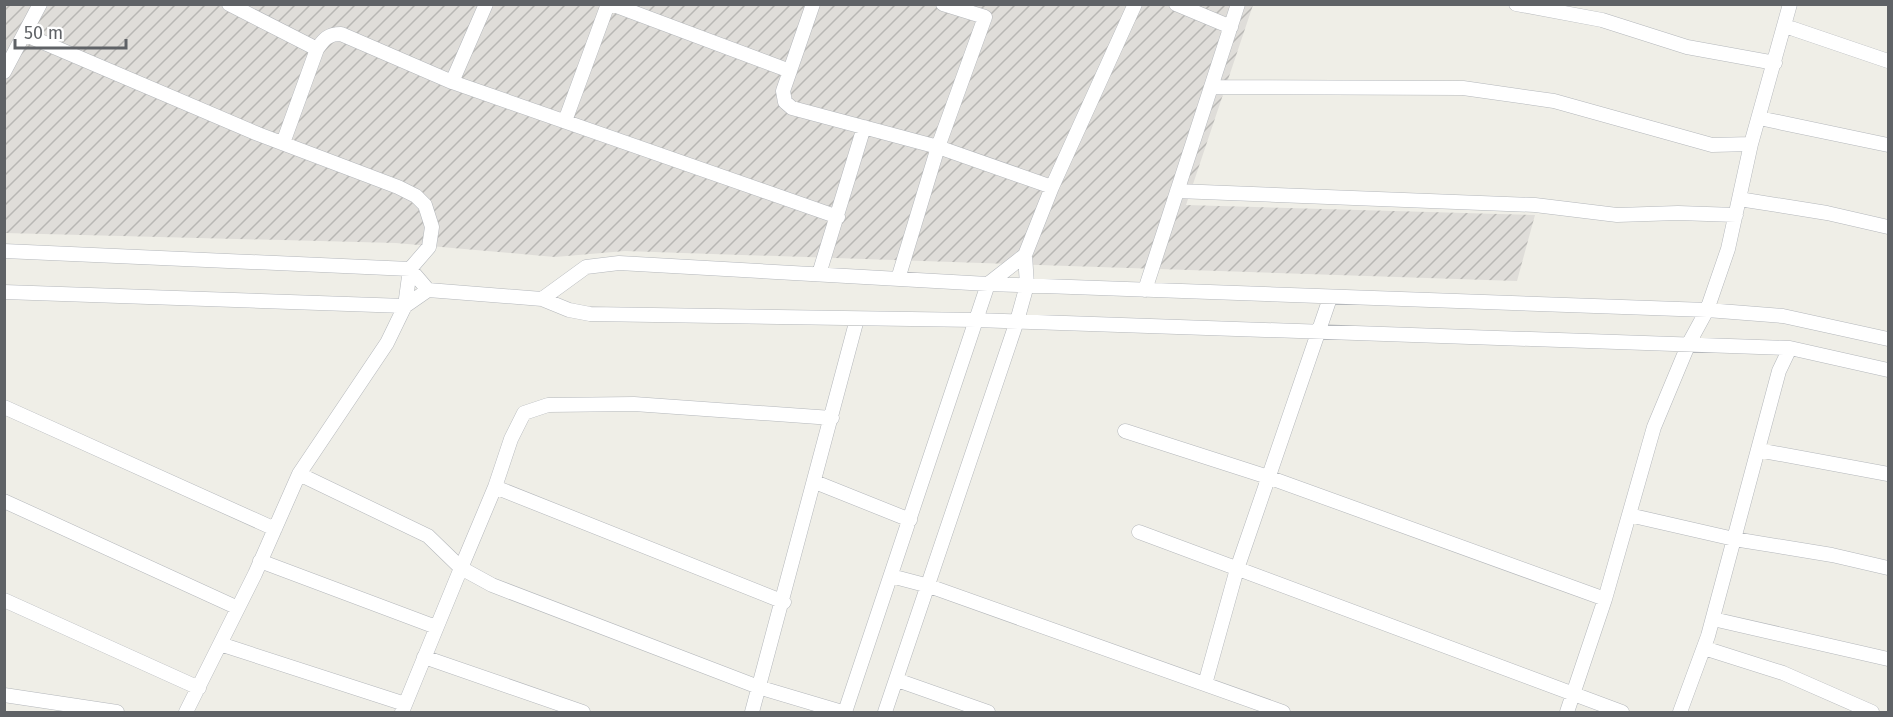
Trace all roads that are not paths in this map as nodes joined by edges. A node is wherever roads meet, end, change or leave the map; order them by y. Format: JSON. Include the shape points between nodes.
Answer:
{"nodes":[{"id":1,"x":40,"y":4,"type":"edge"},
{"id":2,"x":229,"y":4,"type":"edge"},
{"id":3,"x":486,"y":4,"type":"edge"},
{"id":4,"x":609,"y":4,"type":"edge"},
{"id":5,"x":813,"y":4,"type":"edge"},
{"id":6,"x":943,"y":4,"type":"edge"},
{"id":7,"x":1135,"y":4,"type":"edge"},
{"id":8,"x":1176,"y":4,"type":"edge"},
{"id":9,"x":1239,"y":4,"type":"edge"},
{"id":10,"x":1516,"y":4,"type":"edge"},
{"id":11,"x":1790,"y":4,"type":"edge"},
{"id":12,"x":987,"y":11,"type":"edge"},
{"id":13,"x":1785,"y":26,"type":"junction"},
{"id":14,"x":1231,"y":27,"type":"junction"},
{"id":15,"x":26,"y":35,"type":"junction"},
{"id":16,"x":317,"y":49,"type":"junction"},
{"id":17,"x":1888,"y":61,"type":"edge"},
{"id":18,"x":1775,"y":63,"type":"junction"},
{"id":19,"x":790,"y":71,"type":"junction"},
{"id":20,"x":4,"y":72,"type":"edge"},
{"id":21,"x":452,"y":82,"type":"junction"},
{"id":22,"x":1211,"y":87,"type":"junction"},
{"id":23,"x":1759,"y":118,"type":"junction"},
{"id":24,"x":565,"y":121,"type":"junction"},
{"id":25,"x":864,"y":127,"type":"junction"},
{"id":26,"x":283,"y":143,"type":"junction"},
{"id":27,"x":1751,"y":144,"type":"junction"},
{"id":28,"x":1888,"y":145,"type":"edge"},
{"id":29,"x":938,"y":147,"type":"junction"},
{"id":30,"x":1052,"y":187,"type":"junction"},
{"id":31,"x":1176,"y":191,"type":"junction"},
{"id":32,"x":1739,"y":199,"type":"junction"},
{"id":33,"x":1736,"y":215,"type":"junction"},
{"id":34,"x":838,"y":217,"type":"junction"},
{"id":35,"x":1888,"y":227,"type":"edge"},
{"id":36,"x":4,"y":251,"type":"edge"},
{"id":37,"x":1024,"y":255,"type":"junction"},
{"id":38,"x":410,"y":269,"type":"junction"},
{"id":39,"x":819,"y":274,"type":"junction"},
{"id":40,"x":898,"y":279,"type":"junction"},
{"id":41,"x":988,"y":284,"type":"junction"},
{"id":42,"x":1027,"y":285,"type":"junction"},
{"id":43,"x":428,"y":290,"type":"junction"},
{"id":44,"x":1144,"y":290,"type":"junction"},
{"id":45,"x":4,"y":292,"type":"edge"},
{"id":46,"x":1330,"y":298,"type":"junction"},
{"id":47,"x":542,"y":299,"type":"junction"},
{"id":48,"x":405,"y":306,"type":"junction"},
{"id":49,"x":1707,"y":310,"type":"junction"},
{"id":50,"x":856,"y":319,"type":"junction"},
{"id":51,"x":976,"y":320,"type":"junction"},
{"id":52,"x":1017,"y":321,"type":"junction"},
{"id":53,"x":1316,"y":333,"type":"junction"},
{"id":54,"x":1888,"y":339,"type":"edge"},
{"id":55,"x":1689,"y":343,"type":"junction"},
{"id":56,"x":1790,"y":348,"type":"junction"},
{"id":57,"x":1888,"y":370,"type":"edge"},
{"id":58,"x":4,"y":407,"type":"edge"},
{"id":59,"x":832,"y":418,"type":"junction"},
{"id":60,"x":1125,"y":431,"type":"dead end"},
{"id":61,"x":1758,"y":450,"type":"junction"},
{"id":62,"x":299,"y":474,"type":"junction"},
{"id":63,"x":1888,"y":474,"type":"edge"},
{"id":64,"x":1268,"y":477,"type":"junction"},
{"id":65,"x":815,"y":482,"type":"junction"},
{"id":66,"x":495,"y":487,"type":"junction"},
{"id":67,"x":4,"y":501,"type":"edge"},
{"id":68,"x":1629,"y":515,"type":"junction"},
{"id":69,"x":910,"y":520,"type":"junction"},
{"id":70,"x":275,"y":529,"type":"junction"},
{"id":71,"x":1139,"y":532,"type":"dead end"},
{"id":72,"x":1734,"y":539,"type":"junction"},
{"id":73,"x":260,"y":561,"type":"junction"},
{"id":74,"x":461,"y":568,"type":"junction"},
{"id":75,"x":1888,"y":568,"type":"edge"},
{"id":76,"x":1237,"y":569,"type":"junction"},
{"id":77,"x":891,"y":576,"type":"junction"},
{"id":78,"x":929,"y":586,"type":"junction"},
{"id":79,"x":1605,"y":599,"type":"junction"},
{"id":80,"x":4,"y":600,"type":"edge"},
{"id":81,"x":784,"y":602,"type":"junction"},
{"id":82,"x":238,"y":608,"type":"junction"},
{"id":83,"x":1713,"y":619,"type":"junction"},
{"id":84,"x":436,"y":627,"type":"junction"},
{"id":85,"x":220,"y":644,"type":"junction"},
{"id":86,"x":1704,"y":648,"type":"junction"},
{"id":87,"x":424,"y":657,"type":"junction"},
{"id":88,"x":1888,"y":659,"type":"edge"},
{"id":89,"x":897,"y":680,"type":"junction"},
{"id":90,"x":1205,"y":684,"type":"junction"},
{"id":91,"x":761,"y":687,"type":"junction"},
{"id":92,"x":199,"y":688,"type":"junction"},
{"id":93,"x":4,"y":695,"type":"edge"},
{"id":94,"x":1573,"y":696,"type":"junction"},
{"id":95,"x":404,"y":708,"type":"edge"},
{"id":96,"x":117,"y":712,"type":"edge"},
{"id":97,"x":186,"y":712,"type":"edge"},
{"id":98,"x":583,"y":712,"type":"edge"},
{"id":99,"x":752,"y":712,"type":"edge"},
{"id":100,"x":844,"y":712,"type":"edge"},
{"id":101,"x":885,"y":712,"type":"edge"},
{"id":102,"x":988,"y":712,"type":"edge"},
{"id":103,"x":1283,"y":712,"type":"edge"},
{"id":104,"x":1567,"y":712,"type":"edge"},
{"id":105,"x":1622,"y":712,"type":"edge"},
{"id":106,"x":1680,"y":712,"type":"edge"},
{"id":107,"x":1872,"y":712,"type":"edge"}],
"edges":[{"from":1,"to":15,"type":"street"},
{"from":2,"to":16,"type":"street"},
{"from":3,"to":21,"type":"street"},
{"from":4,"to":19,"type":"street"},
{"from":4,"to":24,"type":"street"},
{"from":5,"to":19,"type":"street"},
{"from":6,"to":12,"type":"street"},
{"from":7,"to":30,"type":"street"},
{"from":8,"to":14,"type":"street"},
{"from":9,"to":14,"type":"street"},
{"from":10,"to":18,"type":"street","via":[[1602,20],[1688,46]]},
{"from":11,"to":13,"type":"street"},
{"from":12,"to":29,"type":"street"},
{"from":13,"to":17,"type":"street"},
{"from":13,"to":18,"type":"street"},
{"from":14,"to":22,"type":"street"},
{"from":15,"to":20,"type":"street"},
{"from":15,"to":26,"type":"street"},
{"from":16,"to":21,"type":"street","via":[[324,39],[341,34]]},
{"from":16,"to":26,"type":"street"},
{"from":18,"to":23,"type":"street"},
{"from":19,"to":25,"type":"street","via":[[783,92],[785,102],[792,108]]},
{"from":21,"to":24,"type":"street"},
{"from":22,"to":27,"type":"street","via":[[1463,88],[1554,101],[1712,145]]},
{"from":22,"to":31,"type":"street"},
{"from":23,"to":27,"type":"street"},
{"from":23,"to":28,"type":"street"},
{"from":24,"to":34,"type":"street"},
{"from":25,"to":29,"type":"street"},
{"from":25,"to":34,"type":"street"},
{"from":26,"to":38,"type":"street","via":[[416,195],[425,205],[432,227],[429,247]]},
{"from":27,"to":32,"type":"street"},
{"from":29,"to":30,"type":"street"},
{"from":29,"to":40,"type":"street"},
{"from":30,"to":37,"type":"street"},
{"from":31,"to":33,"type":"street","via":[[1535,205],[1617,215]]},
{"from":31,"to":44,"type":"street"},
{"from":32,"to":33,"type":"street"},
{"from":32,"to":35,"type":"street"},
{"from":33,"to":49,"type":"street"},
{"from":34,"to":39,"type":"street"},
{"from":36,"to":38,"type":"street"},
{"from":37,"to":41,"type":"street"},
{"from":37,"to":42,"type":"street"},
{"from":38,"to":43,"type":"street"},
{"from":38,"to":48,"type":"street"},
{"from":39,"to":40,"type":"street"},
{"from":39,"to":47,"type":"street","via":[[620,263],[586,267]]},
{"from":40,"to":41,"type":"street"},
{"from":41,"to":42,"type":"street"},
{"from":41,"to":51,"type":"street"},
{"from":42,"to":44,"type":"street"},
{"from":42,"to":52,"type":"street"},
{"from":43,"to":47,"type":"street"},
{"from":43,"to":48,"type":"street"},
{"from":44,"to":46,"type":"street"},
{"from":45,"to":48,"type":"street"},
{"from":46,"to":49,"type":"street"},
{"from":46,"to":53,"type":"street"},
{"from":47,"to":50,"type":"street","via":[[590,314]]},
{"from":48,"to":62,"type":"street","via":[[387,343]]},
{"from":49,"to":54,"type":"street","via":[[1784,316]]},
{"from":49,"to":55,"type":"street"},
{"from":50,"to":51,"type":"street"},
{"from":50,"to":59,"type":"street"},
{"from":51,"to":52,"type":"street"},
{"from":51,"to":69,"type":"street"},
{"from":52,"to":53,"type":"street"},
{"from":52,"to":78,"type":"street"},
{"from":53,"to":55,"type":"street"},
{"from":53,"to":64,"type":"street"},
{"from":55,"to":56,"type":"street"},
{"from":55,"to":68,"type":"street","via":[[1654,427]]},
{"from":56,"to":57,"type":"street"},
{"from":56,"to":61,"type":"street","via":[[1779,371]]},
{"from":58,"to":70,"type":"street"},
{"from":59,"to":65,"type":"street"},
{"from":59,"to":66,"type":"street","via":[[634,404],[548,405],[524,413]]},
{"from":60,"to":64,"type":"street"},
{"from":61,"to":63,"type":"street"},
{"from":61,"to":72,"type":"street"},
{"from":62,"to":70,"type":"street"},
{"from":62,"to":74,"type":"street","via":[[428,536]]},
{"from":64,"to":76,"type":"street"},
{"from":64,"to":79,"type":"street"},
{"from":65,"to":69,"type":"street"},
{"from":65,"to":81,"type":"street"},
{"from":66,"to":74,"type":"street"},
{"from":66,"to":81,"type":"street"},
{"from":67,"to":82,"type":"street"},
{"from":68,"to":72,"type":"street"},
{"from":68,"to":79,"type":"street"},
{"from":69,"to":77,"type":"street"},
{"from":70,"to":73,"type":"street"},
{"from":71,"to":76,"type":"street"},
{"from":72,"to":75,"type":"street"},
{"from":72,"to":83,"type":"street"},
{"from":73,"to":82,"type":"street"},
{"from":73,"to":84,"type":"street"},
{"from":74,"to":84,"type":"street"},
{"from":74,"to":91,"type":"street","via":[[492,585]]},
{"from":76,"to":90,"type":"street"},
{"from":76,"to":94,"type":"street"},
{"from":77,"to":78,"type":"street"},
{"from":77,"to":100,"type":"street"},
{"from":78,"to":89,"type":"street"},
{"from":78,"to":90,"type":"street"},
{"from":79,"to":94,"type":"street"},
{"from":80,"to":92,"type":"street"},
{"from":81,"to":91,"type":"street"},
{"from":82,"to":85,"type":"street"},
{"from":83,"to":86,"type":"street"},
{"from":83,"to":88,"type":"street"},
{"from":84,"to":87,"type":"street"},
{"from":85,"to":92,"type":"street"},
{"from":85,"to":95,"type":"street"},
{"from":86,"to":106,"type":"street"},
{"from":86,"to":107,"type":"street","via":[[1783,673]]},
{"from":87,"to":95,"type":"street"},
{"from":87,"to":98,"type":"street"},
{"from":89,"to":101,"type":"street"},
{"from":89,"to":102,"type":"street"},
{"from":90,"to":103,"type":"street"},
{"from":91,"to":99,"type":"street"},
{"from":91,"to":100,"type":"street"},
{"from":92,"to":97,"type":"street"},
{"from":93,"to":96,"type":"street"},
{"from":94,"to":104,"type":"street"},
{"from":94,"to":105,"type":"street"}]}
